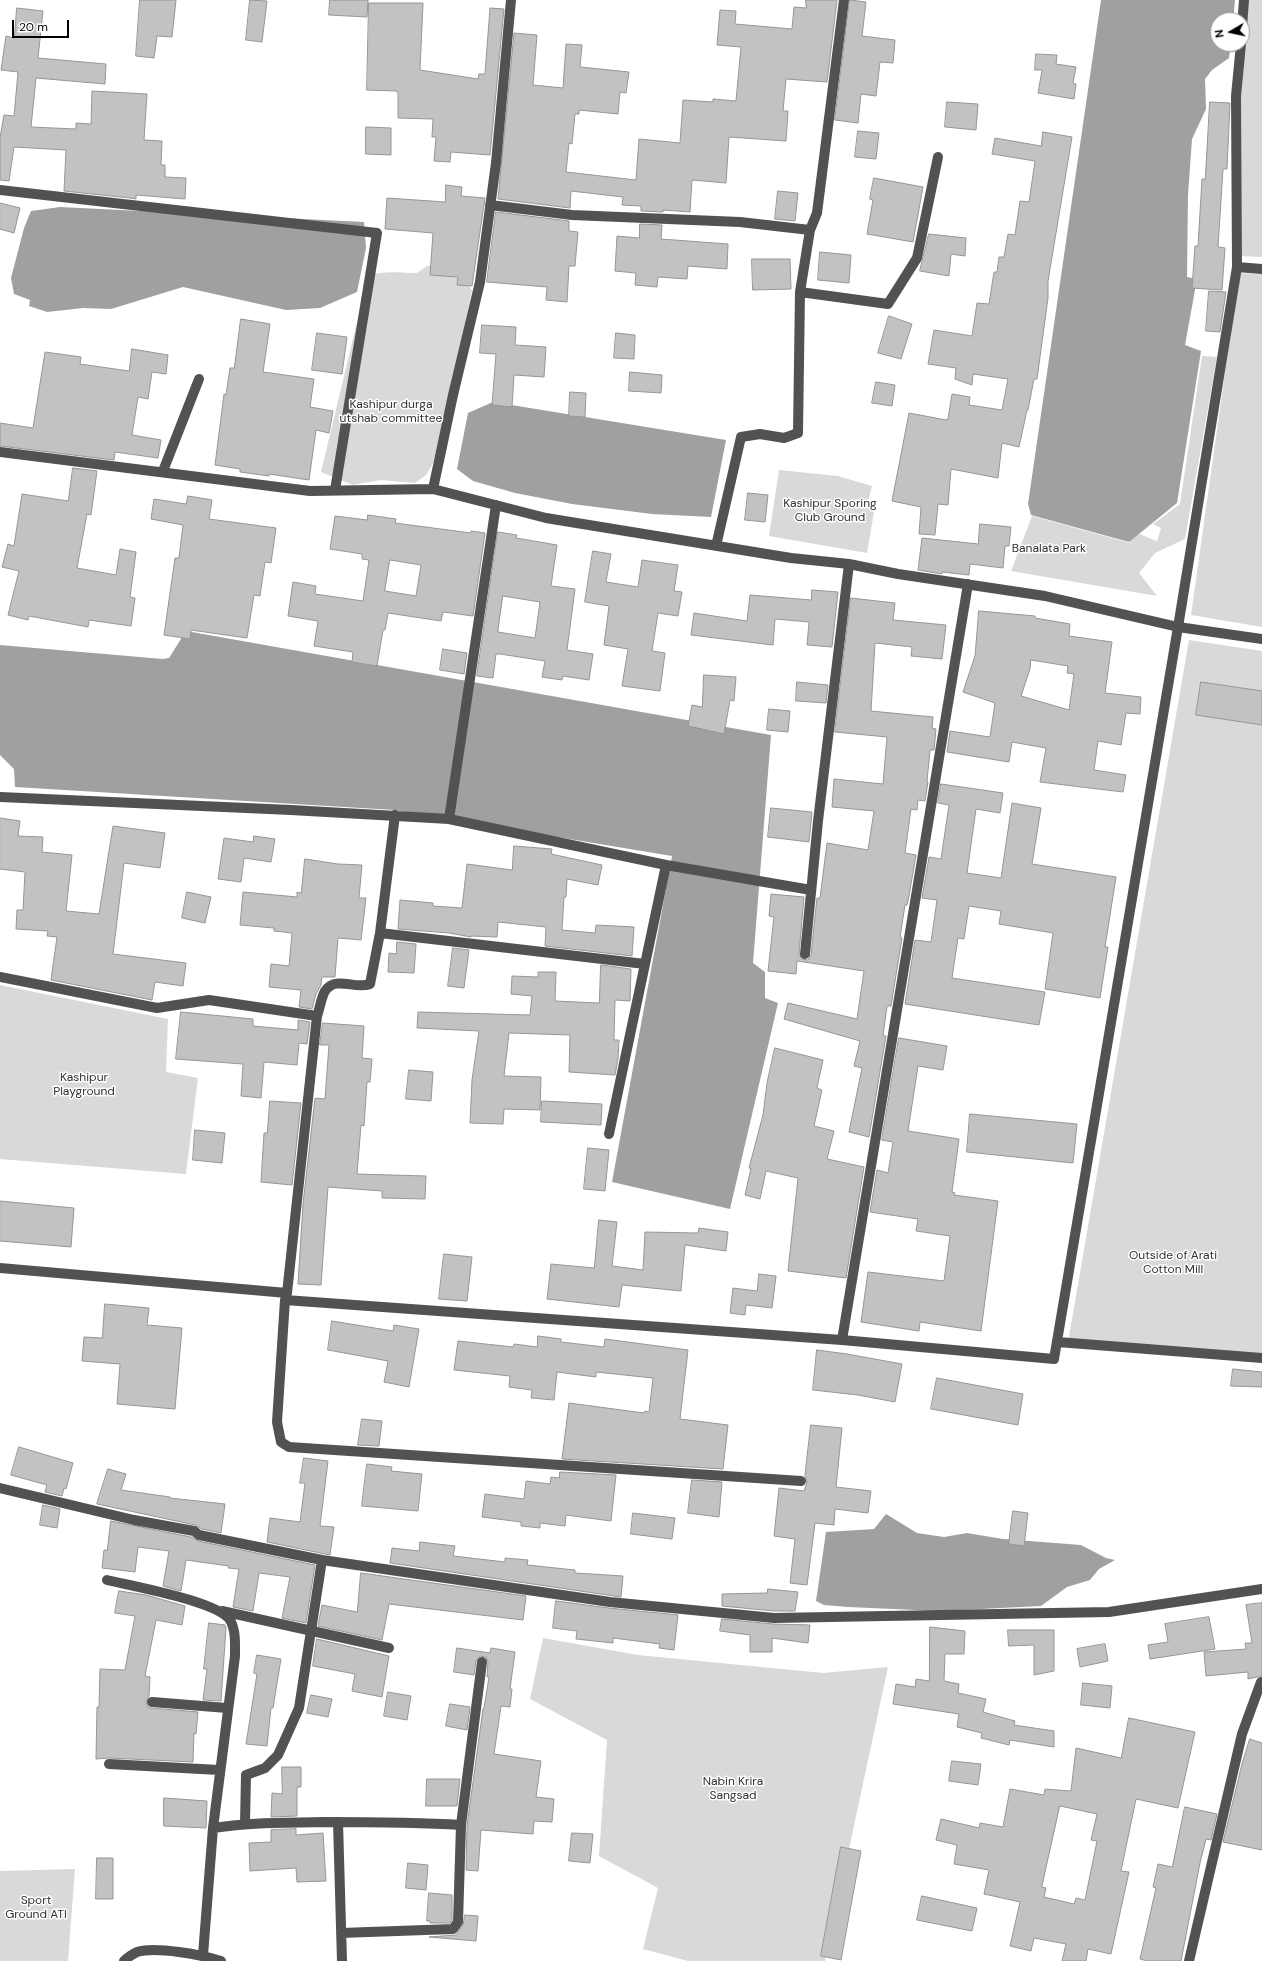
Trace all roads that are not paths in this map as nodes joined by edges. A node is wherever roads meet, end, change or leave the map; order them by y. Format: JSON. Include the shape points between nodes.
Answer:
{"nodes":[{"id":1,"x":511,"y":0,"type":"edge"},
{"id":2,"x":844,"y":0,"type":"edge"},
{"id":3,"x":1244,"y":0,"type":"edge"},
{"id":4,"x":1243,"y":12,"type":"edge"},
{"id":5,"x":1239,"y":52,"type":"edge"},
{"id":6,"x":938,"y":157,"type":"dead end"},
{"id":7,"x":0,"y":190,"type":"edge"},
{"id":8,"x":490,"y":205,"type":"junction"},
{"id":9,"x":810,"y":230,"type":"junction"},
{"id":10,"x":1237,"y":267,"type":"junction"},
{"id":11,"x":1262,"y":269,"type":"edge"},
{"id":12,"x":800,"y":292,"type":"junction"},
{"id":13,"x":198,"y":379,"type":"dead end"},
{"id":14,"x":0,"y":452,"type":"edge"},
{"id":15,"x":163,"y":471,"type":"junction"},
{"id":16,"x":433,"y":489,"type":"junction"},
{"id":17,"x":335,"y":490,"type":"junction"},
{"id":18,"x":496,"y":505,"type":"junction"},
{"id":19,"x":716,"y":546,"type":"junction"},
{"id":20,"x":849,"y":564,"type":"junction"},
{"id":21,"x":968,"y":584,"type":"junction"},
{"id":22,"x":1178,"y":627,"type":"junction"},
{"id":23,"x":1262,"y":640,"type":"edge"},
{"id":24,"x":0,"y":797,"type":"edge"},
{"id":25,"x":394,"y":815,"type":"junction"},
{"id":26,"x":449,"y":819,"type":"junction"},
{"id":27,"x":666,"y":865,"type":"junction"},
{"id":28,"x":811,"y":890,"type":"junction"},
{"id":29,"x":380,"y":933,"type":"junction"},
{"id":30,"x":805,"y":954,"type":"dead end"},
{"id":31,"x":645,"y":964,"type":"junction"},
{"id":32,"x":0,"y":977,"type":"edge"},
{"id":33,"x":317,"y":1016,"type":"junction"},
{"id":34,"x":609,"y":1134,"type":"dead end"},
{"id":35,"x":0,"y":1268,"type":"edge"},
{"id":36,"x":286,"y":1296,"type":"junction"},
{"id":37,"x":842,"y":1340,"type":"junction"},
{"id":38,"x":1058,"y":1342,"type":"junction"},
{"id":39,"x":1262,"y":1358,"type":"edge"},
{"id":40,"x":801,"y":1481,"type":"dead end"},
{"id":41,"x":0,"y":1488,"type":"edge"},
{"id":42,"x":322,"y":1560,"type":"junction"},
{"id":43,"x":107,"y":1580,"type":"dead end"},
{"id":44,"x":1262,"y":1589,"type":"edge"},
{"id":45,"x":220,"y":1611,"type":"junction"},
{"id":46,"x":311,"y":1631,"type":"junction"},
{"id":47,"x":389,"y":1648,"type":"dead end"},
{"id":48,"x":482,"y":1662,"type":"dead end"},
{"id":49,"x":1261,"y":1682,"type":"dead end"},
{"id":50,"x":152,"y":1702,"type":"dead end"},
{"id":51,"x":227,"y":1708,"type":"junction"},
{"id":52,"x":109,"y":1764,"type":"dead end"},
{"id":53,"x":219,"y":1770,"type":"junction"},
{"id":54,"x":338,"y":1822,"type":"junction"},
{"id":55,"x":244,"y":1823,"type":"junction"},
{"id":56,"x":461,"y":1825,"type":"junction"},
{"id":57,"x":213,"y":1828,"type":"junction"},
{"id":58,"x":341,"y":1933,"type":"junction"},
{"id":59,"x":203,"y":1955,"type":"junction"},
{"id":60,"x":124,"y":1961,"type":"edge"},
{"id":61,"x":221,"y":1961,"type":"edge"},
{"id":62,"x":342,"y":1961,"type":"edge"},
{"id":63,"x":1189,"y":1961,"type":"edge"}],
"edges":[{"from":1,"to":8,"type":"street"},
{"from":2,"to":9,"type":"street","via":[[816,213]]},
{"from":3,"to":4,"type":"street"},
{"from":5,"to":10,"type":"street","via":[[1236,96]]},
{"from":6,"to":12,"type":"street","via":[[917,258],[888,304]]},
{"from":7,"to":17,"type":"street","via":[[377,233]]},
{"from":8,"to":9,"type":"street","via":[[572,215],[740,222]]},
{"from":8,"to":16,"type":"street","via":[[480,282]]},
{"from":9,"to":12,"type":"street"},
{"from":10,"to":11,"type":"street"},
{"from":10,"to":22,"type":"street"},
{"from":12,"to":19,"type":"street","via":[[798,433],[784,438],[760,434],[741,437]]},
{"from":13,"to":15,"type":"street"},
{"from":14,"to":15,"type":"street"},
{"from":15,"to":17,"type":"street","via":[[310,491]]},
{"from":16,"to":17,"type":"street"},
{"from":16,"to":18,"type":"street"},
{"from":18,"to":19,"type":"street","via":[[546,518]]},
{"from":18,"to":26,"type":"street"},
{"from":19,"to":20,"type":"street"},
{"from":20,"to":21,"type":"street"},
{"from":20,"to":28,"type":"street"},
{"from":21,"to":22,"type":"street","via":[[1045,596]]},
{"from":21,"to":37,"type":"street"},
{"from":22,"to":23,"type":"street"},
{"from":22,"to":38,"type":"street"},
{"from":24,"to":25,"type":"street"},
{"from":25,"to":26,"type":"street"},
{"from":25,"to":29,"type":"street"},
{"from":26,"to":27,"type":"street"},
{"from":27,"to":28,"type":"street"},
{"from":27,"to":31,"type":"street"},
{"from":28,"to":30,"type":"street"},
{"from":29,"to":31,"type":"street"},
{"from":29,"to":33,"type":"street","via":[[370,984],[362,987],[332,984],[325,991]]},
{"from":31,"to":34,"type":"street"},
{"from":32,"to":33,"type":"street","via":[[157,1008],[209,1000]]},
{"from":33,"to":36,"type":"street"},
{"from":35,"to":36,"type":"street"},
{"from":36,"to":37,"type":"street"},
{"from":36,"to":40,"type":"street","via":[[277,1422],[281,1442],[289,1447]]},
{"from":37,"to":38,"type":"street","via":[[1054,1359]]},
{"from":38,"to":39,"type":"street"},
{"from":41,"to":42,"type":"street","via":[[134,1520],[194,1531],[199,1535]]},
{"from":42,"to":44,"type":"street","via":[[610,1602],[774,1618],[1109,1612]]},
{"from":42,"to":46,"type":"street"},
{"from":43,"to":45,"type":"street","via":[[195,1601]]},
{"from":45,"to":46,"type":"street"},
{"from":45,"to":51,"type":"street","via":[[230,1619],[235,1634],[235,1656]]},
{"from":46,"to":47,"type":"street"},
{"from":46,"to":55,"type":"street","via":[[299,1708],[278,1755],[265,1768],[246,1775]]},
{"from":48,"to":56,"type":"street"},
{"from":49,"to":63,"type":"street","via":[[1242,1734]]},
{"from":50,"to":51,"type":"street"},
{"from":51,"to":53,"type":"street"},
{"from":52,"to":53,"type":"street"},
{"from":53,"to":57,"type":"street"},
{"from":54,"to":55,"type":"street"},
{"from":54,"to":56,"type":"street"},
{"from":54,"to":58,"type":"street"},
{"from":55,"to":57,"type":"street"},
{"from":56,"to":58,"type":"street","via":[[458,1922],[453,1929]]},
{"from":57,"to":59,"type":"street"},
{"from":58,"to":62,"type":"street"},
{"from":59,"to":60,"type":"street","via":[[156,1950],[137,1952]]},
{"from":59,"to":61,"type":"street"}]}
